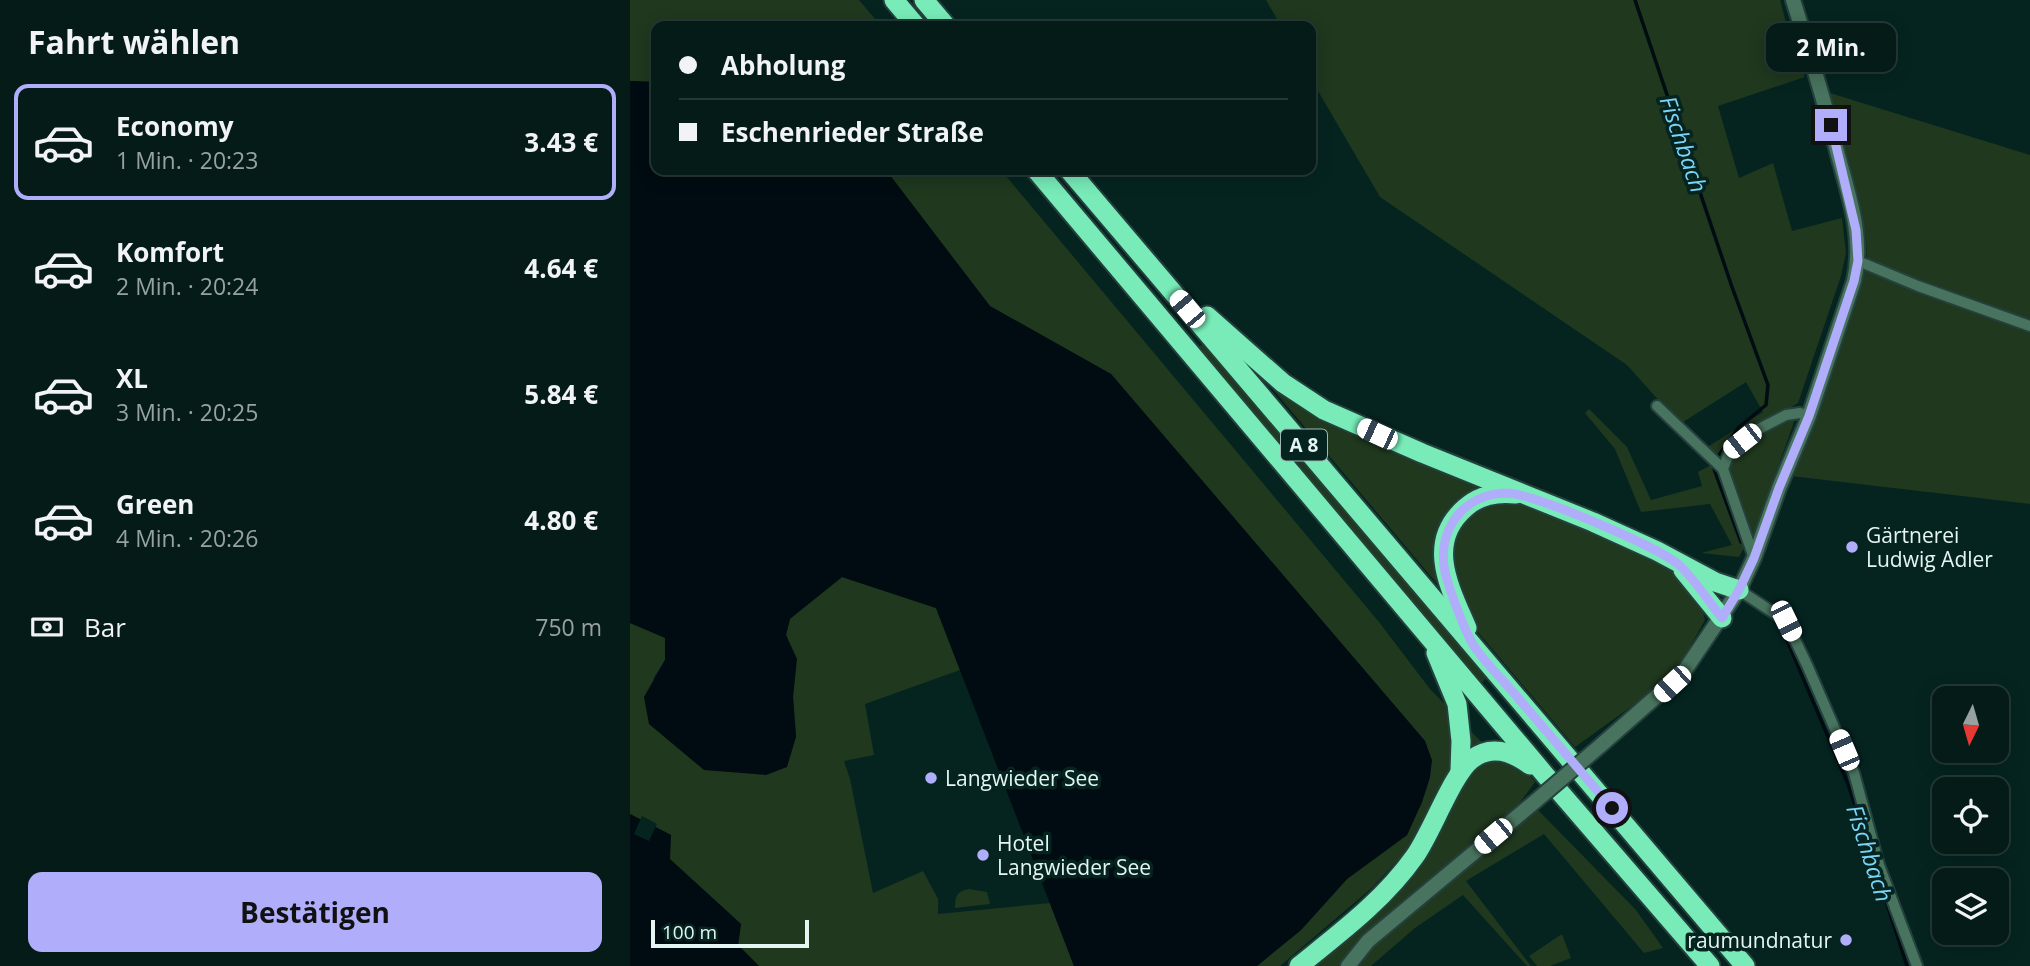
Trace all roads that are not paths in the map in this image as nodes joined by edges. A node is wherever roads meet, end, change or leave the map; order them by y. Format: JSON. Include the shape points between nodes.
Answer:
{"nodes":[{"id":1,"x":894,"y":0,"type":"edge"},
{"id":2,"x":924,"y":0,"type":"edge"},
{"id":3,"x":1793,"y":0,"type":"edge"},
{"id":4,"x":912,"y":21,"type":"edge"},
{"id":5,"x":942,"y":21,"type":"edge"},
{"id":6,"x":1041,"y":175,"type":"edge"},
{"id":7,"x":1073,"y":175,"type":"edge"},
{"id":8,"x":1134,"y":246,"type":"junction"},
{"id":9,"x":1858,"y":261,"type":"junction"},
{"id":10,"x":2030,"y":326,"type":"edge"},
{"id":11,"x":1657,"y":406,"type":"dead end"},
{"id":12,"x":1809,"y":416,"type":"junction"},
{"id":13,"x":1723,"y":469,"type":"junction"},
{"id":14,"x":1528,"y":496,"type":"junction"},
{"id":15,"x":1754,"y":558,"type":"junction"},
{"id":16,"x":1678,"y":564,"type":"junction"},
{"id":17,"x":1739,"y":590,"type":"junction"},
{"id":18,"x":1722,"y":618,"type":"junction"},
{"id":19,"x":1429,"y":636,"type":"junction"},
{"id":20,"x":1474,"y":645,"type":"junction"},
{"id":21,"x":1460,"y":771,"type":"junction"},
{"id":22,"x":1546,"y":776,"type":"junction"},
{"id":23,"x":1299,"y":966,"type":"edge"},
{"id":24,"x":1348,"y":966,"type":"edge"},
{"id":25,"x":1710,"y":966,"type":"edge"},
{"id":26,"x":1745,"y":966,"type":"edge"},
{"id":27,"x":1917,"y":966,"type":"edge"}],
"edges":[{"from":1,"to":4,"type":"highway"},
{"from":2,"to":5,"type":"highway"},
{"from":3,"to":9,"type":"street","via":[[1845,179]]},
{"from":6,"to":19,"type":"highway","number":"A 8"},
{"from":7,"to":8,"type":"highway","number":"A 8"},
{"from":8,"to":14,"type":"highway","via":[[1155,258],[1209,317],[1283,383],[1324,410]]},
{"from":8,"to":20,"type":"highway","number":"A 8"},
{"from":9,"to":10,"type":"street"},
{"from":9,"to":12,"type":"street"},
{"from":11,"to":13,"type":"street"},
{"from":12,"to":13,"type":"street","via":[[1786,415],[1753,432],[1730,450]]},
{"from":12,"to":15,"type":"street"},
{"from":13,"to":15,"type":"street"},
{"from":14,"to":16,"type":"highway"},
{"from":14,"to":20,"type":"highway","via":[[1493,494],[1473,500],[1456,516],[1446,535],[1445,573]]},
{"from":15,"to":17,"type":"street"},
{"from":16,"to":17,"type":"highway"},
{"from":16,"to":18,"type":"highway"},
{"from":17,"to":18,"type":"street"},
{"from":17,"to":27,"type":"street","via":[[1786,621],[1807,664],[1854,773],[1880,865]]},
{"from":18,"to":24,"type":"street","bridge":true,"via":[[1683,673],[1368,941]]},
{"from":19,"to":21,"type":"highway","via":[[1457,704]]},
{"from":19,"to":22,"type":"highway","number":"A 8"},
{"from":20,"to":26,"type":"highway","number":"A 8"},
{"from":21,"to":22,"type":"highway","via":[[1469,760],[1491,750],[1519,757]]},
{"from":21,"to":23,"type":"highway","via":[[1403,873]]},
{"from":22,"to":25,"type":"highway","number":"A 8"}]}
